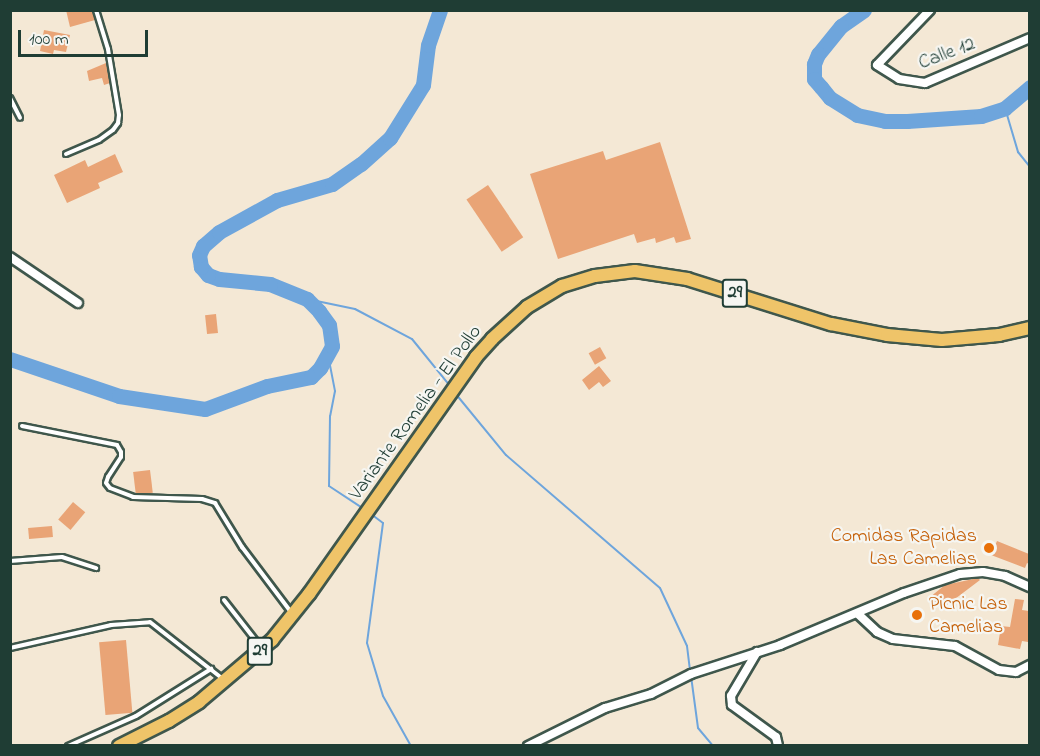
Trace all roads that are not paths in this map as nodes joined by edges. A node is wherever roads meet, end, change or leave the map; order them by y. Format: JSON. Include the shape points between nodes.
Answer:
{"nodes":[{"id":1,"x":96,"y":10,"type":"edge"},
{"id":2,"x":930,"y":10,"type":"edge"},
{"id":3,"x":1029,"y":38,"type":"edge"},
{"id":4,"x":10,"y":98,"type":"edge"},
{"id":5,"x":20,"y":118,"type":"dead end"},
{"id":6,"x":66,"y":154,"type":"dead end"},
{"id":7,"x":10,"y":257,"type":"edge"},
{"id":8,"x":78,"y":303,"type":"dead end"},
{"id":9,"x":1029,"y":328,"type":"edge"},
{"id":10,"x":22,"y":426,"type":"dead end"},
{"id":11,"x":10,"y":561,"type":"edge"},
{"id":12,"x":96,"y":568,"type":"dead end"},
{"id":13,"x":1029,"y":587,"type":"edge"},
{"id":14,"x":224,"y":600,"type":"dead end"},
{"id":15,"x":858,"y":614,"type":"junction"},
{"id":16,"x":293,"y":615,"type":"junction"},
{"id":17,"x":10,"y":648,"type":"edge"},
{"id":18,"x":262,"y":649,"type":"junction"},
{"id":19,"x":757,"y":652,"type":"junction"},
{"id":20,"x":1029,"y":664,"type":"edge"},
{"id":21,"x":211,"y":669,"type":"junction"},
{"id":22,"x":226,"y":681,"type":"junction"},
{"id":23,"x":68,"y":746,"type":"edge"},
{"id":24,"x":119,"y":746,"type":"edge"},
{"id":25,"x":528,"y":746,"type":"edge"},
{"id":26,"x":778,"y":746,"type":"edge"}],
"edges":[{"from":1,"to":6,"type":"lane","via":[[108,49],[118,123],[99,140]]},
{"from":2,"to":3,"type":"street","name":"Calle 12","via":[[877,65],[899,79],[925,83]]},
{"from":4,"to":5,"type":"lane"},
{"from":7,"to":8,"type":"street"},
{"from":9,"to":16,"type":"highway","name":"Variante Romelia - El Pollo","number":"29","via":[[942,340],[887,335],[831,324],[687,279],[635,272],[578,280],[544,295],[492,339]]},
{"from":10,"to":16,"type":"lane","via":[[117,445],[121,452],[106,483],[110,488],[133,497],[202,499],[215,503]]},
{"from":11,"to":12,"type":"lane","via":[[62,557]]},
{"from":13,"to":15,"type":"street","via":[[1005,576],[983,572],[960,574]]},
{"from":14,"to":18,"type":"lane"},
{"from":15,"to":19,"type":"street"},
{"from":15,"to":20,"type":"street","via":[[877,632],[893,639],[955,646],[999,670],[1016,672]]},
{"from":16,"to":18,"type":"highway","name":"Variante Romelia - El Pollo","number":"29"},
{"from":17,"to":21,"type":"lane","via":[[111,625],[150,622]]},
{"from":18,"to":22,"type":"highway","name":"Variante Romelia - El Pollo","number":"29"},
{"from":19,"to":25,"type":"street","via":[[605,708]]},
{"from":19,"to":26,"type":"street","via":[[731,696],[732,705],[776,738]]},
{"from":21,"to":22,"type":"lane"},
{"from":21,"to":23,"type":"lane","via":[[136,716]]},
{"from":22,"to":24,"type":"highway","name":"Variante Romelia - El Pollo","number":"29","via":[[169,721]]}]}
